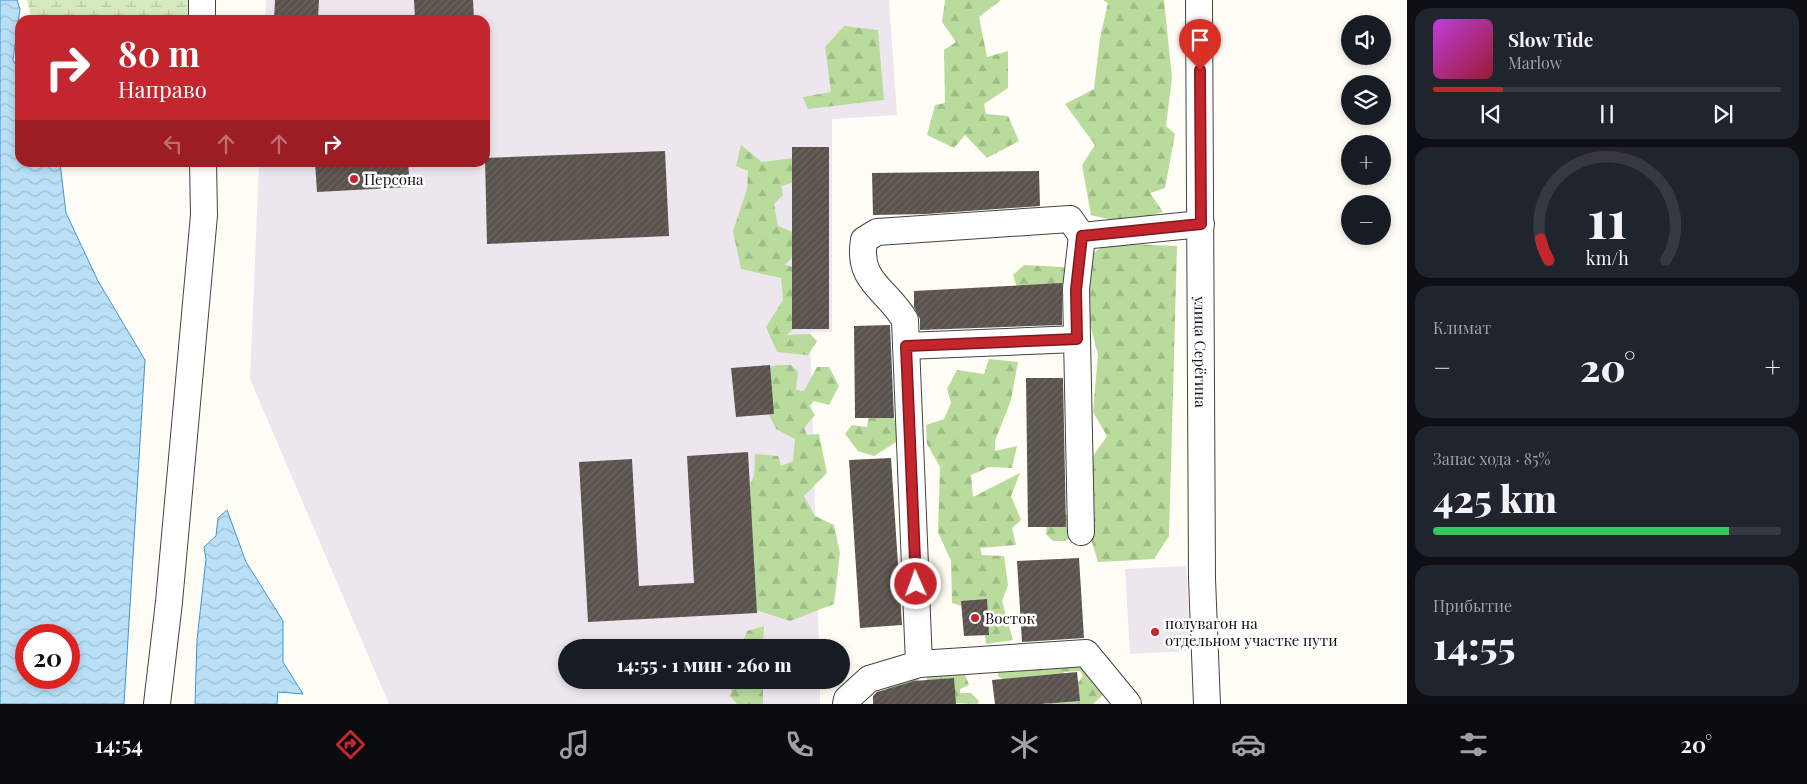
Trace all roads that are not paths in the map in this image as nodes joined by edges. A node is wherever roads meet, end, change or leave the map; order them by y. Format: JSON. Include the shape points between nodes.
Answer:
{"nodes":[{"id":1,"x":202,"y":0,"type":"edge"},
{"id":2,"x":1199,"y":0,"type":"edge"},
{"id":3,"x":202,"y":15,"type":"edge"},
{"id":4,"x":203,"y":167,"type":"edge"},
{"id":5,"x":1201,"y":224,"type":"junction"},
{"id":6,"x":1082,"y":236,"type":"junction"},
{"id":7,"x":1077,"y":339,"type":"junction"},
{"id":8,"x":906,"y":346,"type":"junction"},
{"id":9,"x":1081,"y":532,"type":"dead end"},
{"id":10,"x":919,"y":664,"type":"junction"},
{"id":11,"x":157,"y":704,"type":"edge"},
{"id":12,"x":846,"y":704,"type":"edge"},
{"id":13,"x":1128,"y":704,"type":"edge"},
{"id":14,"x":1206,"y":704,"type":"edge"}],
"edges":[{"from":1,"to":3,"type":"street"},
{"from":2,"to":5,"type":"street","name":"улица Серёгина"},
{"from":4,"to":11,"type":"street","via":[[204,214]]},
{"from":5,"to":6,"type":"street"},
{"from":5,"to":14,"type":"street","name":"улица Серёгина","via":[[1202,579]]},
{"from":6,"to":7,"type":"street","via":[[1076,290]]},
{"from":6,"to":8,"type":"street","via":[[1070,219],[877,232],[864,240],[861,258],[870,278],[895,304],[905,320]]},
{"from":7,"to":8,"type":"street"},
{"from":7,"to":9,"type":"street"},
{"from":8,"to":10,"type":"street"},
{"from":10,"to":12,"type":"street","via":[[869,679],[847,699]]},
{"from":10,"to":13,"type":"street","via":[[1086,653]]}]}
